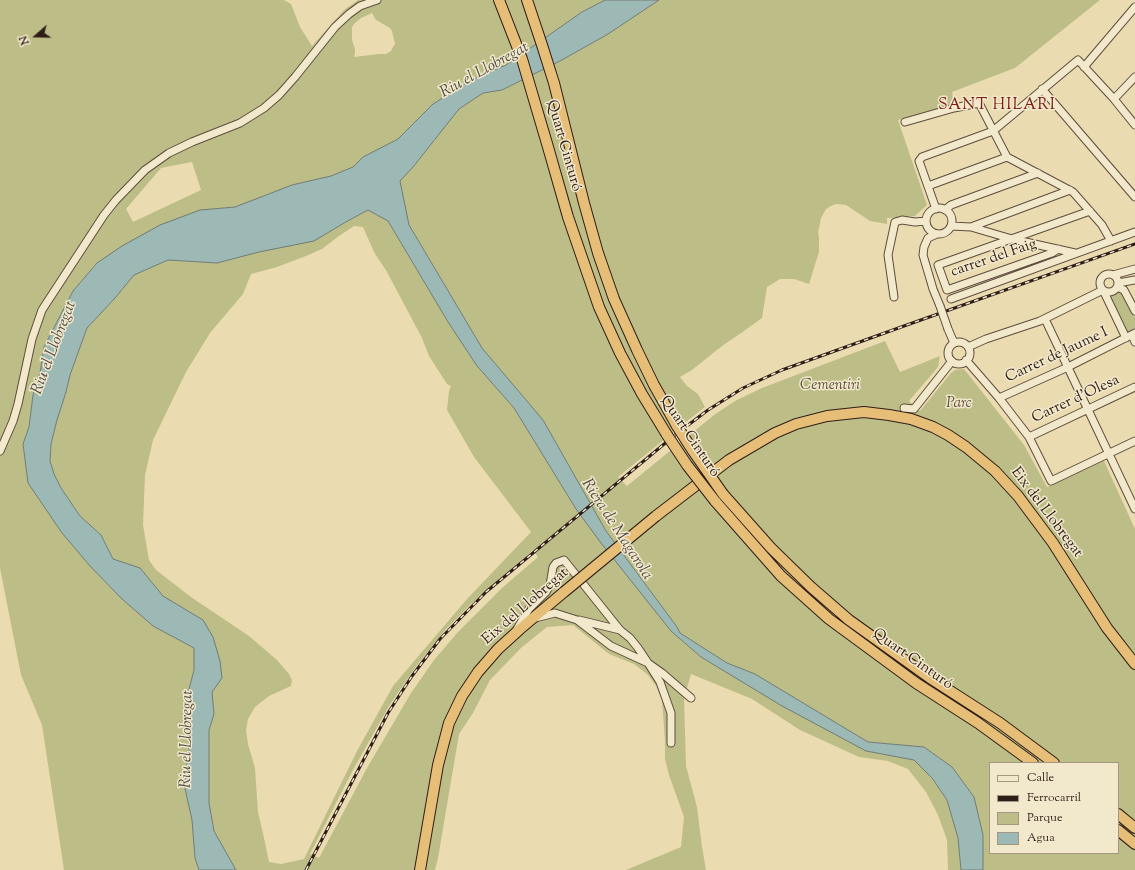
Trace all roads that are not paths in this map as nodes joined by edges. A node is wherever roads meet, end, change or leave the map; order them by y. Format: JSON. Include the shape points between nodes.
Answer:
{"nodes":[{"id":1,"x":377,"y":0,"type":"edge"},
{"id":2,"x":500,"y":0,"type":"edge"},
{"id":3,"x":527,"y":0,"type":"edge"},
{"id":4,"x":1135,"y":6,"type":"edge"},
{"id":5,"x":1084,"y":67,"type":"junction"},
{"id":6,"x":1135,"y":77,"type":"edge"},
{"id":7,"x":1042,"y":89,"type":"junction"},
{"id":8,"x":1114,"y":99,"type":"junction"},
{"id":9,"x":905,"y":122,"type":"dead end"},
{"id":10,"x":1135,"y":125,"type":"edge"},
{"id":11,"x":993,"y":131,"type":"junction"},
{"id":12,"x":1007,"y":157,"type":"junction"},
{"id":13,"x":1038,"y":174,"type":"junction"},
{"id":14,"x":928,"y":186,"type":"junction"},
{"id":15,"x":1070,"y":190,"type":"junction"},
{"id":16,"x":1135,"y":197,"type":"edge"},
{"id":17,"x":936,"y":209,"type":"junction"},
{"id":18,"x":945,"y":210,"type":"junction"},
{"id":19,"x":1090,"y":211,"type":"junction"},
{"id":20,"x":926,"y":221,"type":"junction"},
{"id":21,"x":951,"y":226,"type":"junction"},
{"id":22,"x":971,"y":227,"type":"junction"},
{"id":23,"x":1135,"y":232,"type":"edge"},
{"id":24,"x":937,"y":234,"type":"junction"},
{"id":25,"x":1012,"y":239,"type":"junction"},
{"id":26,"x":1111,"y":241,"type":"junction"},
{"id":27,"x":1058,"y":249,"type":"junction"},
{"id":28,"x":1075,"y":253,"type":"junction"},
{"id":29,"x":1135,"y":269,"type":"edge"},
{"id":30,"x":1113,"y":275,"type":"junction"},
{"id":31,"x":1135,"y":280,"type":"edge"},
{"id":32,"x":1118,"y":285,"type":"junction"},
{"id":33,"x":1104,"y":291,"type":"junction"},
{"id":34,"x":894,"y":297,"type":"dead end"},
{"id":35,"x":951,"y":299,"type":"dead end"},
{"id":36,"x":1135,"y":311,"type":"edge"},
{"id":37,"x":1045,"y":319,"type":"junction"},
{"id":38,"x":1131,"y":335,"type":"edge"},
{"id":39,"x":1135,"y":342,"type":"edge"},
{"id":40,"x":954,"y":343,"type":"junction"},
{"id":41,"x":968,"y":347,"type":"junction"},
{"id":42,"x":966,"y":360,"type":"junction"},
{"id":43,"x":952,"y":361,"type":"junction"},
{"id":44,"x":1068,"y":366,"type":"junction"},
{"id":45,"x":1135,"y":387,"type":"edge"},
{"id":46,"x":999,"y":398,"type":"junction"},
{"id":47,"x":904,"y":408,"type":"dead end"},
{"id":48,"x":1088,"y":410,"type":"junction"},
{"id":49,"x":1028,"y":437,"type":"junction"},
{"id":50,"x":1135,"y":440,"type":"edge"},
{"id":51,"x":762,"y":441,"type":"junction"},
{"id":52,"x":0,"y":451,"type":"edge"},
{"id":53,"x":1109,"y":453,"type":"junction"},
{"id":54,"x":1135,"y":509,"type":"edge"},
{"id":55,"x":551,"y":603,"type":"junction"},
{"id":56,"x":555,"y":613,"type":"junction"},
{"id":57,"x":530,"y":614,"type":"junction"},
{"id":58,"x":577,"y":620,"type":"junction"},
{"id":59,"x":620,"y":630,"type":"junction"},
{"id":60,"x":648,"y":664,"type":"junction"},
{"id":61,"x":1135,"y":664,"type":"edge"},
{"id":62,"x":1135,"y":671,"type":"edge"},
{"id":63,"x":691,"y":698,"type":"dead end"},
{"id":64,"x":671,"y":743,"type":"dead end"},
{"id":65,"x":1032,"y":762,"type":"edge"},
{"id":66,"x":1053,"y":762,"type":"edge"},
{"id":67,"x":1119,"y":815,"type":"edge"},
{"id":68,"x":1135,"y":828,"type":"edge"},
{"id":69,"x":1119,"y":831,"type":"edge"},
{"id":70,"x":1135,"y":844,"type":"edge"},
{"id":71,"x":420,"y":870,"type":"edge"}],
"edges":[{"from":1,"to":52,"type":"street","via":[[360,6],[335,27],[295,78],[264,108],[240,123],[169,153],[145,170],[116,200],[42,310],[32,339],[13,421]]},
{"from":2,"to":65,"type":"highway","name":"Quart Cinturó","bridge":true,"via":[[522,59],[589,282],[611,335],[642,394],[687,465],[715,502],[781,576],[829,619],[916,683]]},
{"from":3,"to":66,"type":"highway","name":"Quart Cinturó","bridge":true,"via":[[554,83],[584,203],[614,299],[654,385],[693,451],[723,494],[771,548],[849,620]]},
{"from":4,"to":5,"type":"street"},
{"from":5,"to":7,"type":"street","via":[[1078,60]]},
{"from":5,"to":8,"type":"street"},
{"from":6,"to":8,"type":"street"},
{"from":7,"to":11,"type":"street"},
{"from":7,"to":16,"type":"street"},
{"from":8,"to":10,"type":"street"},
{"from":9,"to":11,"type":"street","via":[[979,103]]},
{"from":11,"to":12,"type":"street"},
{"from":11,"to":14,"type":"street","via":[[922,157],[919,161]]},
{"from":12,"to":13,"type":"street"},
{"from":12,"to":14,"type":"street"},
{"from":13,"to":15,"type":"street"},
{"from":13,"to":18,"type":"street","via":[[951,205]]},
{"from":14,"to":17,"type":"street"},
{"from":15,"to":19,"type":"street"},
{"from":15,"to":22,"type":"street"},
{"from":17,"to":18,"type":"street"},
{"from":17,"to":20,"type":"street","via":[[929,213]]},
{"from":18,"to":21,"type":"street","via":[[951,217]]},
{"from":19,"to":25,"type":"street"},
{"from":19,"to":26,"type":"street"},
{"from":20,"to":24,"type":"street","via":[[930,231]]},
{"from":20,"to":34,"type":"street","via":[[895,222],[888,255]]},
{"from":21,"to":22,"type":"street"},
{"from":21,"to":24,"type":"street","via":[[945,232]]},
{"from":22,"to":25,"type":"street"},
{"from":23,"to":26,"type":"street"},
{"from":24,"to":40,"type":"street","bridge":true,"via":[[928,238],[923,255]]},
{"from":25,"to":27,"type":"street"},
{"from":25,"to":27,"type":"street","name":"carrer del Faig","via":[[938,265],[947,290]]},
{"from":26,"to":28,"type":"street"},
{"from":27,"to":28,"type":"street"},
{"from":28,"to":35,"type":"street"},
{"from":29,"to":30,"type":"street"},
{"from":30,"to":32,"type":"street","via":[[1117,278]]},
{"from":30,"to":33,"type":"street","via":[[1107,274],[1099,282]]},
{"from":31,"to":32,"type":"street"},
{"from":32,"to":33,"type":"street","via":[[1113,292]]},
{"from":32,"to":36,"type":"street","via":[[1124,290]]},
{"from":33,"to":37,"type":"street"},
{"from":33,"to":38,"type":"street"},
{"from":37,"to":41,"type":"street"},
{"from":37,"to":44,"type":"street"},
{"from":38,"to":39,"type":"street"},
{"from":38,"to":44,"type":"street","name":"Carrer de Jaume I"},
{"from":40,"to":41,"type":"street","via":[[962,343]]},
{"from":40,"to":43,"type":"street","via":[[948,350]]},
{"from":41,"to":42,"type":"street","via":[[969,355]]},
{"from":42,"to":43,"type":"street","via":[[960,363]]},
{"from":42,"to":46,"type":"street"},
{"from":43,"to":47,"type":"street","via":[[914,409]]},
{"from":44,"to":46,"type":"street","name":"Carrer de Jaume I"},
{"from":44,"to":48,"type":"street"},
{"from":45,"to":48,"type":"street","name":"Carrer d'Olesa"},
{"from":46,"to":49,"type":"street"},
{"from":48,"to":49,"type":"street","name":"Carrer d'Olesa"},
{"from":48,"to":53,"type":"street"},
{"from":49,"to":53,"type":"street","via":[[1051,481]]},
{"from":50,"to":53,"type":"street"},
{"from":51,"to":55,"type":"highway","name":"Eix del Llobregat","bridge":true,"via":[[729,460],[656,516]]},
{"from":51,"to":61,"type":"highway","name":"Eix del Llobregat","via":[[802,422],[864,412],[911,419],[948,435],[995,471],[1018,496],[1053,543],[1107,628]]},
{"from":51,"to":62,"type":"highway","name":"Eix del Llobregat","via":[[816,423],[853,417],[883,418],[920,428],[942,438],[987,470],[1010,494]]},
{"from":53,"to":54,"type":"street"},
{"from":55,"to":56,"type":"street"},
{"from":55,"to":57,"type":"highway","name":"Eix del Llobregat"},
{"from":56,"to":57,"type":"street"},
{"from":56,"to":58,"type":"street"},
{"from":57,"to":59,"type":"street","via":[[550,585],[553,567],[564,560]]},
{"from":57,"to":71,"type":"highway","name":"Eix del Llobregat","via":[[478,672],[462,696],[449,723],[438,765]]},
{"from":58,"to":59,"type":"street"},
{"from":58,"to":60,"type":"street","via":[[611,646]]},
{"from":59,"to":60,"type":"street","via":[[630,638]]},
{"from":60,"to":63,"type":"street"},
{"from":60,"to":64,"type":"street","via":[[660,682],[671,713]]},
{"from":67,"to":68,"type":"highway"},
{"from":69,"to":70,"type":"highway"}]}
